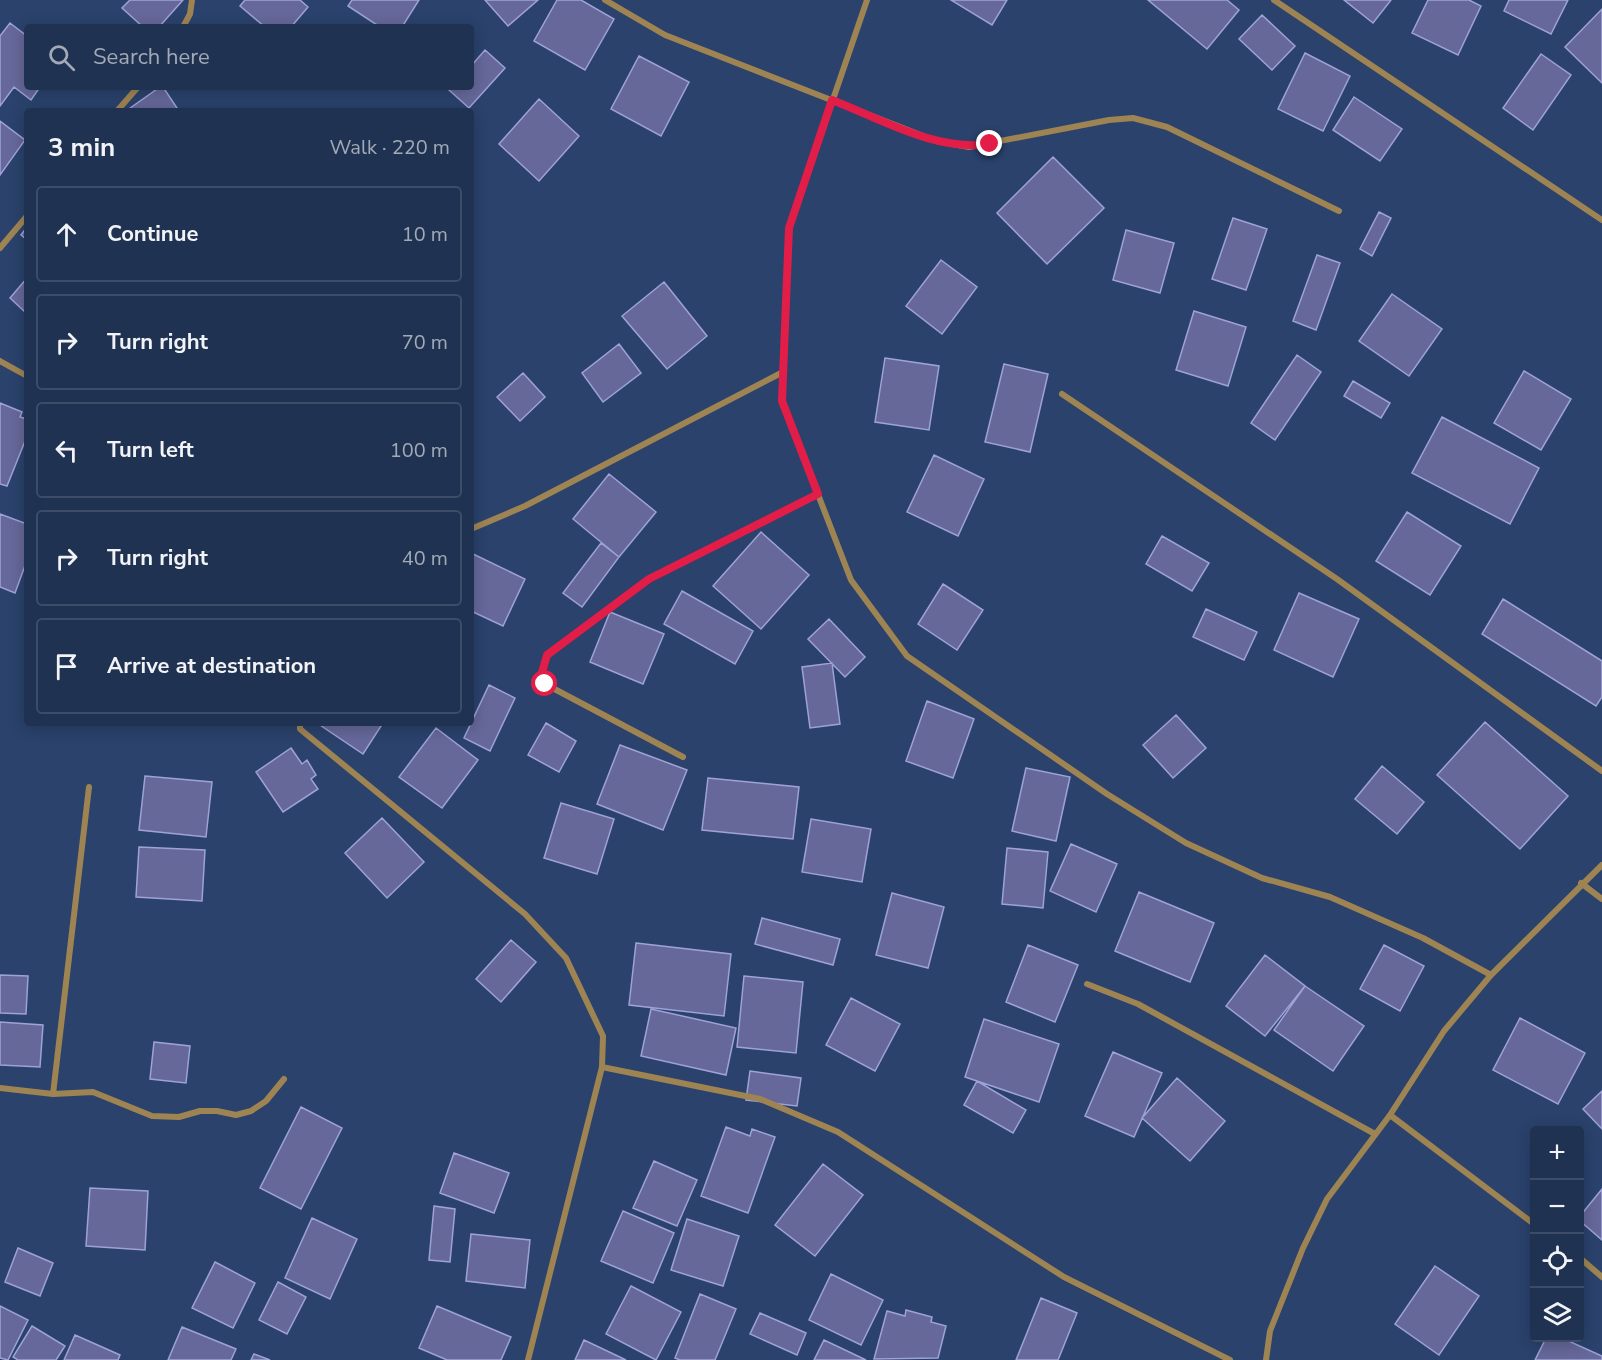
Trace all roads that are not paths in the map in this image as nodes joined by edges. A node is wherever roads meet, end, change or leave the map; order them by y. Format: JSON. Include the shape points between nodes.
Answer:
{"nodes":[{"id":1,"x":192,"y":0,"type":"edge"},
{"id":2,"x":605,"y":0,"type":"edge"},
{"id":3,"x":867,"y":0,"type":"edge"},
{"id":4,"x":1274,"y":0,"type":"edge"},
{"id":5,"x":185,"y":24,"type":"edge"},
{"id":6,"x":135,"y":90,"type":"edge"},
{"id":7,"x":832,"y":100,"type":"junction"},
{"id":8,"x":120,"y":108,"type":"edge"},
{"id":9,"x":1339,"y":211,"type":"dead end"},
{"id":10,"x":24,"y":220,"type":"edge"},
{"id":11,"x":1602,"y":220,"type":"edge"},
{"id":12,"x":0,"y":248,"type":"edge"},
{"id":13,"x":0,"y":361,"type":"edge"},
{"id":14,"x":783,"y":372,"type":"junction"},
{"id":15,"x":24,"y":374,"type":"edge"},
{"id":16,"x":1062,"y":393,"type":"dead end"},
{"id":17,"x":818,"y":494,"type":"junction"},
{"id":18,"x":474,"y":528,"type":"edge"},
{"id":19,"x":300,"y":726,"type":"edge"},
{"id":20,"x":683,"y":757,"type":"dead end"},
{"id":21,"x":1602,"y":771,"type":"edge"},
{"id":22,"x":89,"y":787,"type":"dead end"},
{"id":23,"x":1602,"y":865,"type":"edge"},
{"id":24,"x":1581,"y":883,"type":"junction"},
{"id":25,"x":1602,"y":899,"type":"edge"},
{"id":26,"x":1491,"y":975,"type":"junction"},
{"id":27,"x":1087,"y":984,"type":"dead end"},
{"id":28,"x":602,"y":1067,"type":"junction"},
{"id":29,"x":284,"y":1079,"type":"dead end"},
{"id":30,"x":0,"y":1088,"type":"edge"},
{"id":31,"x":53,"y":1094,"type":"junction"},
{"id":32,"x":1390,"y":1115,"type":"junction"},
{"id":33,"x":1375,"y":1134,"type":"junction"},
{"id":34,"x":1530,"y":1221,"type":"edge"},
{"id":35,"x":1584,"y":1261,"type":"edge"},
{"id":36,"x":1602,"y":1277,"type":"edge"},
{"id":37,"x":528,"y":1360,"type":"edge"},
{"id":38,"x":1230,"y":1360,"type":"edge"},
{"id":39,"x":1266,"y":1360,"type":"edge"}],
"edges":[{"from":1,"to":5,"type":"street"},
{"from":2,"to":7,"type":"street","via":[[665,34]]},
{"from":3,"to":7,"type":"street"},
{"from":4,"to":11,"type":"street"},
{"from":6,"to":8,"type":"street"},
{"from":7,"to":9,"type":"street","via":[[936,141],[969,147],[1133,118],[1167,127]]},
{"from":7,"to":14,"type":"street","via":[[789,228]]},
{"from":10,"to":12,"type":"street"},
{"from":13,"to":15,"type":"street"},
{"from":14,"to":17,"type":"street","via":[[782,401]]},
{"from":14,"to":18,"type":"street","via":[[525,506]]},
{"from":16,"to":21,"type":"street","via":[[1337,579]]},
{"from":17,"to":20,"type":"street","via":[[649,579],[547,655],[541,676],[545,684]]},
{"from":17,"to":26,"type":"street","via":[[851,580],[907,656],[1107,794],[1186,843],[1262,878],[1330,897],[1423,938]]},
{"from":19,"to":28,"type":"street","via":[[525,914],[566,958],[603,1036]]},
{"from":22,"to":31,"type":"street"},
{"from":23,"to":24,"type":"street"},
{"from":24,"to":25,"type":"street"},
{"from":24,"to":26,"type":"street"},
{"from":26,"to":32,"type":"street","via":[[1444,1031]]},
{"from":27,"to":33,"type":"street","via":[[1138,1004]]},
{"from":28,"to":37,"type":"street"},
{"from":28,"to":38,"type":"street","via":[[760,1099],[838,1132],[1064,1277]]},
{"from":29,"to":31,"type":"street","via":[[266,1101],[236,1115],[209,1111],[179,1117],[152,1116],[93,1092]]},
{"from":30,"to":31,"type":"street"},
{"from":32,"to":33,"type":"street"},
{"from":32,"to":34,"type":"street"},
{"from":33,"to":39,"type":"street","via":[[1327,1199],[1303,1248],[1270,1331]]},
{"from":35,"to":36,"type":"street"}]}
